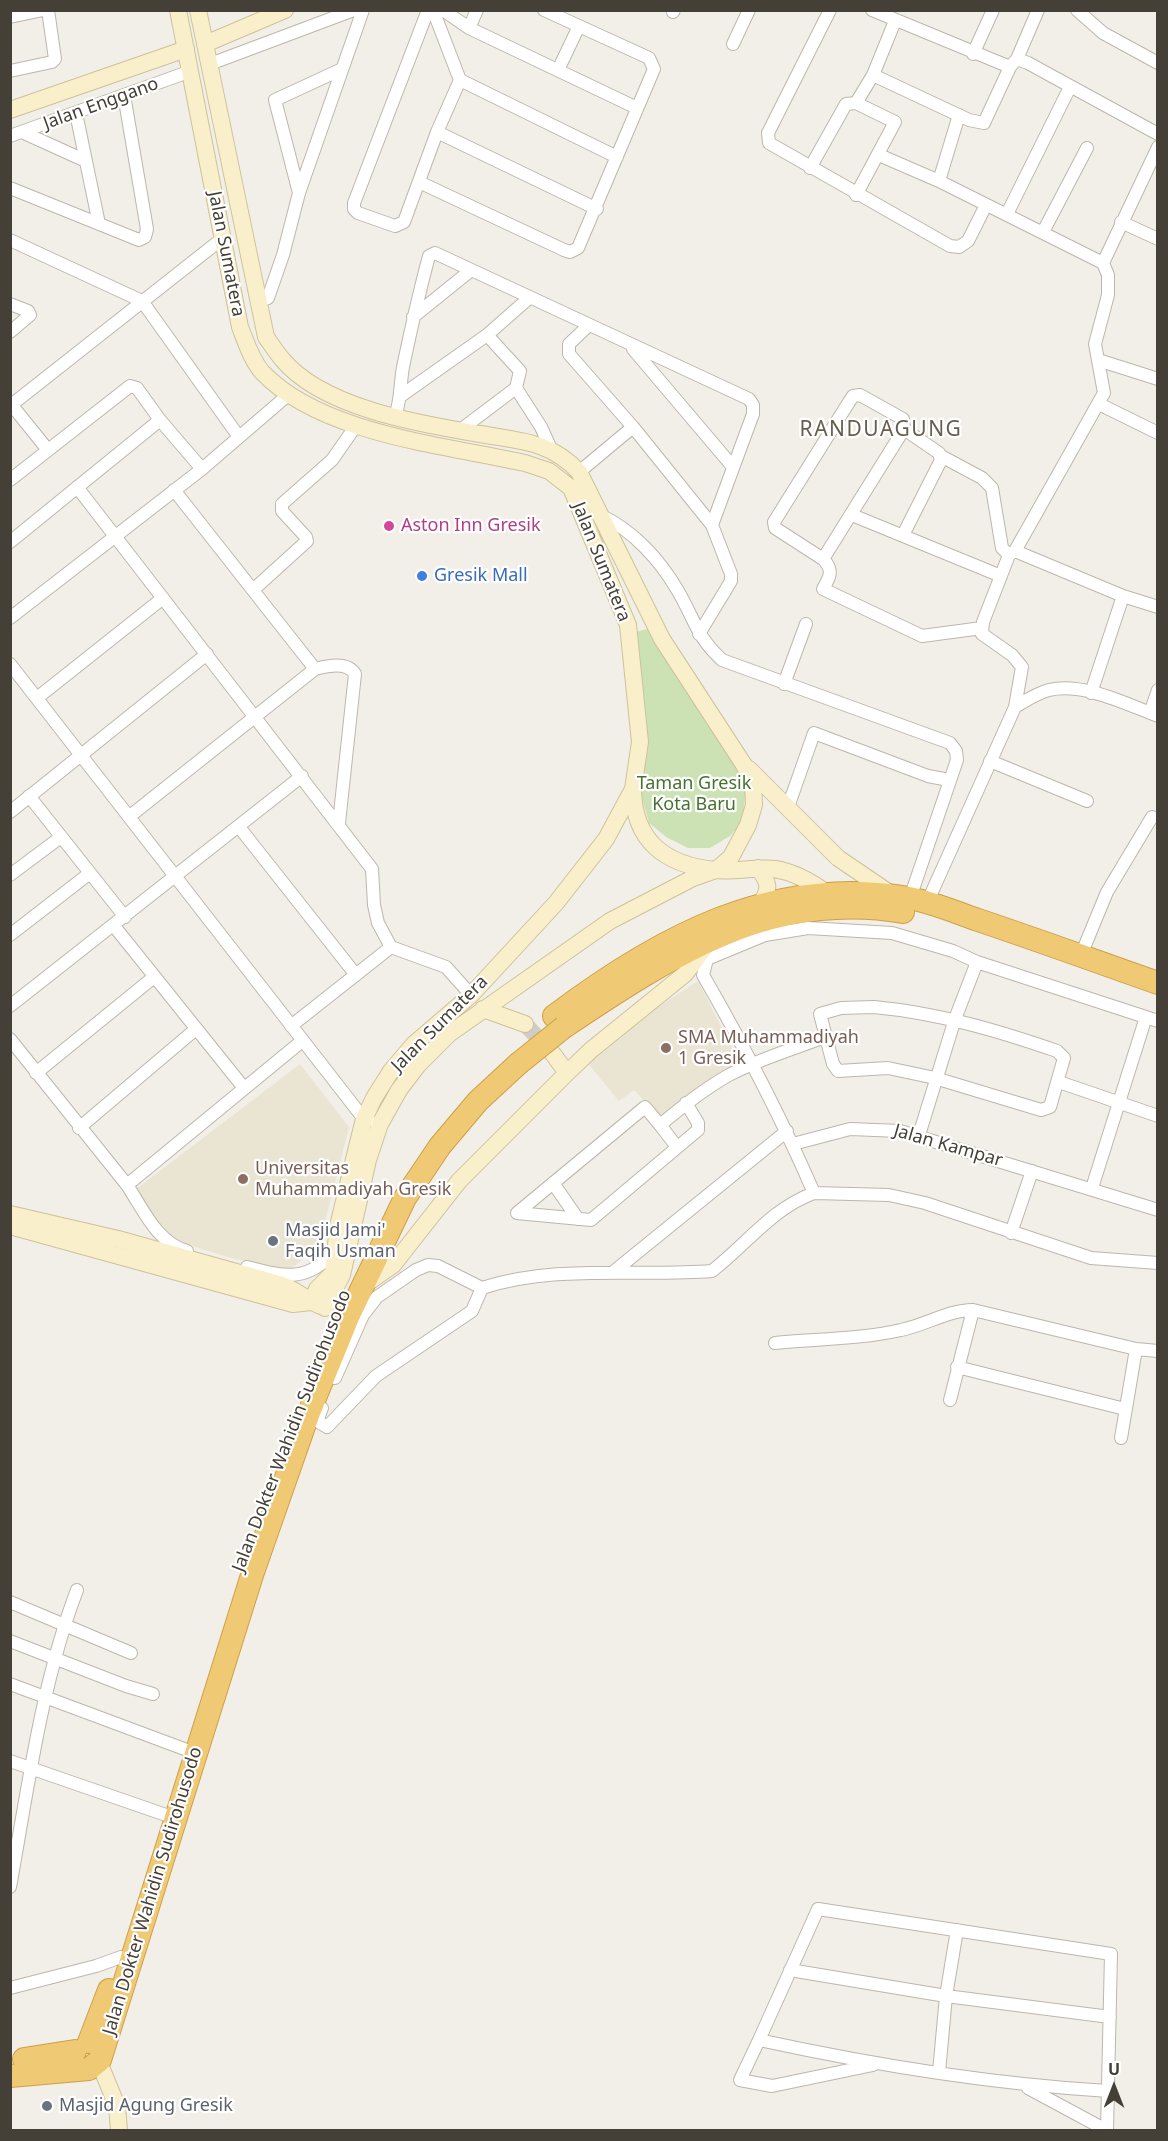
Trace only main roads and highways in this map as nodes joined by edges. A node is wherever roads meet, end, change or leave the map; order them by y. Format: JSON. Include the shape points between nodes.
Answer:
{"nodes":[{"id":1,"x":178,"y":10,"type":"edge"},
{"id":2,"x":198,"y":10,"type":"edge"},
{"id":3,"x":285,"y":10,"type":"edge"},
{"id":4,"x":205,"y":44,"type":"junction"},
{"id":5,"x":186,"y":49,"type":"junction"},
{"id":6,"x":10,"y":110,"type":"edge"},
{"id":7,"x":254,"y":278,"type":"junction"},
{"id":8,"x":232,"y":282,"type":"junction"},
{"id":9,"x":632,"y":580,"type":"junction"},
{"id":10,"x":613,"y":587,"type":"junction"},
{"id":11,"x":744,"y":765,"type":"junction"},
{"id":12,"x":633,"y":789,"type":"junction"},
{"id":13,"x":838,"y":858,"type":"junction"},
{"id":14,"x":758,"y":868,"type":"junction"},
{"id":15,"x":716,"y":870,"type":"junction"},
{"id":16,"x":911,"y":899,"type":"junction"},
{"id":17,"x":836,"y":900,"type":"junction"},
{"id":18,"x":760,"y":904,"type":"junction"},
{"id":19,"x":711,"y":939,"type":"junction"},
{"id":20,"x":1158,"y":983,"type":"edge"},
{"id":21,"x":1158,"y":997,"type":"edge"},
{"id":22,"x":483,"y":1009,"type":"junction"},
{"id":23,"x":559,"y":1022,"type":"junction"},
{"id":24,"x":525,"y":1024,"type":"tunnel mouth"},
{"id":25,"x":553,"y":1054,"type":"tunnel mouth"},
{"id":26,"x":514,"y":1058,"type":"junction"},
{"id":27,"x":567,"y":1073,"type":"junction"},
{"id":28,"x":372,"y":1121,"type":"junction"},
{"id":29,"x":10,"y":1214,"type":"edge"},
{"id":30,"x":10,"y":1226,"type":"edge"},
{"id":31,"x":116,"y":1247,"type":"junction"},
{"id":32,"x":361,"y":1287,"type":"junction"},
{"id":33,"x":324,"y":1307,"type":"junction"},
{"id":34,"x":266,"y":1513,"type":"junction"},
{"id":35,"x":241,"y":1588,"type":"junction"},
{"id":36,"x":89,"y":2057,"type":"junction"},
{"id":37,"x":10,"y":2061,"type":"edge"},
{"id":38,"x":10,"y":2076,"type":"edge"},
{"id":39,"x":118,"y":2130,"type":"edge"}],
"edges":[{"from":1,"to":5,"type":"main road","name":"Jalan Sumatera"},
{"from":2,"to":4,"type":"main road","name":"Jalan Sumatera"},
{"from":3,"to":4,"type":"main road"},
{"from":4,"to":7,"type":"main road","name":"Jalan Sumatera"},
{"from":5,"to":6,"type":"main road"},
{"from":5,"to":8,"type":"main road","name":"Jalan Sumatera"},
{"from":7,"to":8,"type":"main road"},
{"from":7,"to":9,"type":"main road","name":"Jalan Sumatera","via":[[266,337],[282,360],[300,376],[357,406],[459,431],[530,443],[561,454],[579,472]]},
{"from":8,"to":10,"type":"main road","name":"Jalan Sumatera","via":[[248,349],[260,370],[288,395],[355,427],[549,471],[571,488]]},
{"from":9,"to":10,"type":"main road"},
{"from":9,"to":11,"type":"main road","name":"Jalan Sumatera","via":[[662,639]]},
{"from":10,"to":12,"type":"main road","name":"Jalan Sumatera","via":[[628,626],[640,742]]},
{"from":11,"to":13,"type":"main road"},
{"from":11,"to":15,"type":"main road","via":[[753,784],[754,805],[739,845]]},
{"from":12,"to":15,"type":"main road","via":[[633,809],[640,829],[655,849],[676,861]]},
{"from":12,"to":28,"type":"main road","name":"Jalan Sumatera","via":[[606,839],[556,903],[471,995],[414,1044],[391,1071]]},
{"from":13,"to":16,"type":"main road","via":[[873,884]]},
{"from":13,"to":17,"type":"main road"},
{"from":14,"to":15,"type":"main road"},
{"from":14,"to":17,"type":"main road","via":[[798,876]]},
{"from":14,"to":18,"type":"main road","via":[[769,887]]},
{"from":15,"to":22,"type":"main road","name":"Jalan Sumatera","via":[[610,921]]},
{"from":16,"to":17,"type":"highway","name":"Jalan Dokter Wahidin Sudirohusodo"},
{"from":16,"to":20,"type":"highway","name":"Jalan Dokter Wahidin Sudirohusodo"},
{"from":17,"to":18,"type":"highway","name":"Jalan Dokter Wahidin Sudirohusodo"},
{"from":17,"to":19,"type":"highway","name":"Jalan Dokter Wahidin Sudirohusodo","via":[[772,916]]},
{"from":17,"to":21,"type":"highway","name":"Jalan Dokter Wahidin Sudirohusodo","via":[[921,916]]},
{"from":18,"to":23,"type":"highway","name":"Jalan Dokter Wahidin Sudirohusodo","via":[[710,922],[608,978]]},
{"from":19,"to":23,"type":"highway","name":"Jalan Dokter Wahidin Sudirohusodo"},
{"from":19,"to":27,"type":"main road","via":[[685,974]]},
{"from":22,"to":24,"type":"main road"},
{"from":22,"to":28,"type":"main road","name":"Jalan Sumatera","via":[[449,1034],[418,1065]]},
{"from":23,"to":26,"type":"highway","name":"Jalan Dokter Wahidin Sudirohusodo","bridge":true},
{"from":25,"to":27,"type":"main road"},
{"from":26,"to":32,"type":"highway","name":"Jalan Dokter Wahidin Sudirohusodo","via":[[440,1146],[405,1198]]},
{"from":26,"to":33,"type":"highway","name":"Jalan Dokter Wahidin Sudirohusodo","via":[[432,1138]]},
{"from":27,"to":32,"type":"main road","via":[[459,1181],[393,1265]]},
{"from":28,"to":33,"type":"main road","name":"Jalan Sumatera","via":[[368,1160],[342,1275]]},
{"from":28,"to":33,"type":"main road","name":"Jalan Sumatera","via":[[338,1226],[333,1273],[317,1289]]},
{"from":29,"to":31,"type":"main road"},
{"from":30,"to":31,"type":"main road"},
{"from":31,"to":33,"type":"main road","via":[[298,1290]]},
{"from":32,"to":34,"type":"highway","name":"Jalan Dokter Wahidin Sudirohusodo","via":[[312,1418]]},
{"from":33,"to":34,"type":"highway","name":"Jalan Dokter Wahidin Sudirohusodo"},
{"from":34,"to":35,"type":"highway","name":"Jalan Dokter Wahidin Sudirohusodo"},
{"from":35,"to":36,"type":"highway","name":"Jalan Dokter Wahidin Sudirohusodo"},
{"from":35,"to":36,"type":"highway","name":"Jalan Dokter Wahidin Sudirohusodo","via":[[112,2030]]},
{"from":36,"to":37,"type":"highway"},
{"from":36,"to":38,"type":"highway"},
{"from":36,"to":39,"type":"main road","via":[[117,2106]]}]}
